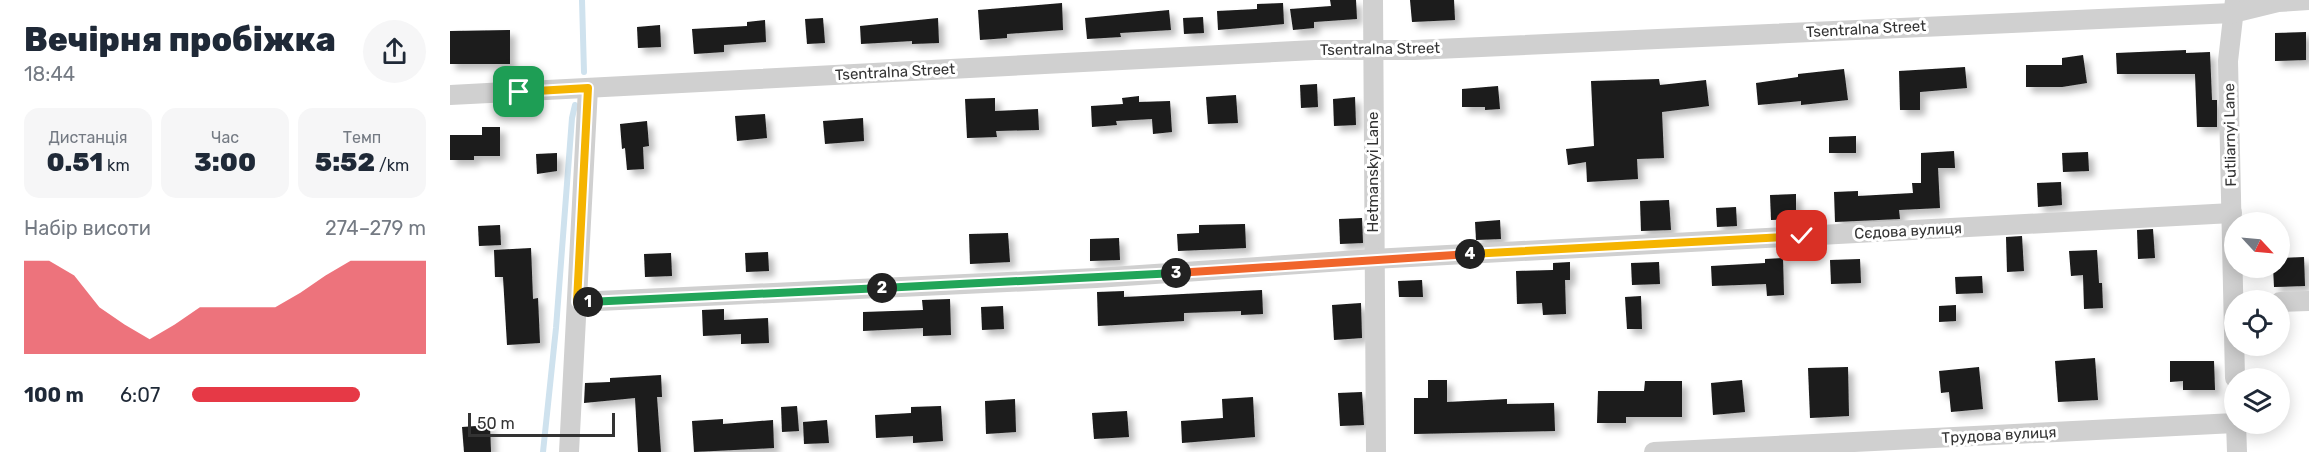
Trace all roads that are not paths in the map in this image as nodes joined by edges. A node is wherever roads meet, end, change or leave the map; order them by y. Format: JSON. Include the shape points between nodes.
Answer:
{"nodes":[{"id":1,"x":1373,"y":0,"type":"edge"},
{"id":2,"x":2309,"y":0,"type":"edge"},
{"id":3,"x":2276,"y":1,"type":"edge"},
{"id":4,"x":2234,"y":6,"type":"edge"},
{"id":5,"x":1373,"y":50,"type":"junction"},
{"id":6,"x":588,"y":88,"type":"junction"},
{"id":7,"x":450,"y":96,"type":"edge"},
{"id":8,"x":2232,"y":212,"type":"edge"},
{"id":9,"x":2224,"y":213,"type":"edge"},
{"id":10,"x":1373,"y":259,"type":"junction"},
{"id":11,"x":2309,"y":301,"type":"edge"},
{"id":12,"x":577,"y":302,"type":"junction"},
{"id":13,"x":2290,"y":302,"type":"edge"},
{"id":14,"x":2224,"y":424,"type":"edge"},
{"id":15,"x":2236,"y":434,"type":"edge"},
{"id":16,"x":569,"y":452,"type":"edge"},
{"id":17,"x":1376,"y":452,"type":"edge"},
{"id":18,"x":1654,"y":452,"type":"edge"},
{"id":19,"x":2237,"y":452,"type":"edge"}],
"edges":[{"from":1,"to":5,"type":"street","name":"Hetmanskyi Lane"},
{"from":2,"to":3,"type":"street","name":"Tsentralna Street"},
{"from":3,"to":4,"type":"street","name":"Tsentralna Street"},
{"from":4,"to":5,"type":"street","name":"Tsentralna Street"},
{"from":4,"to":8,"type":"street","name":"Futliarnyi Lane","via":[[2228,60]]},
{"from":5,"to":6,"type":"street","name":"Tsentralna Street"},
{"from":5,"to":10,"type":"street","name":"Hetmanskyi Lane"},
{"from":6,"to":7,"type":"street","name":"Tsentralna Street"},
{"from":6,"to":12,"type":"street"},
{"from":9,"to":10,"type":"street","name":"Сєдова вулиця"},
{"from":10,"to":12,"type":"street","name":"Сєдова вулиця","via":[[1096,278]]},
{"from":10,"to":17,"type":"street","name":"Hetmanskyi Lane"},
{"from":11,"to":13,"type":"street"},
{"from":12,"to":16,"type":"street"},
{"from":14,"to":18,"type":"street","name":"Трудова вулиця"},
{"from":15,"to":19,"type":"street"}]}
